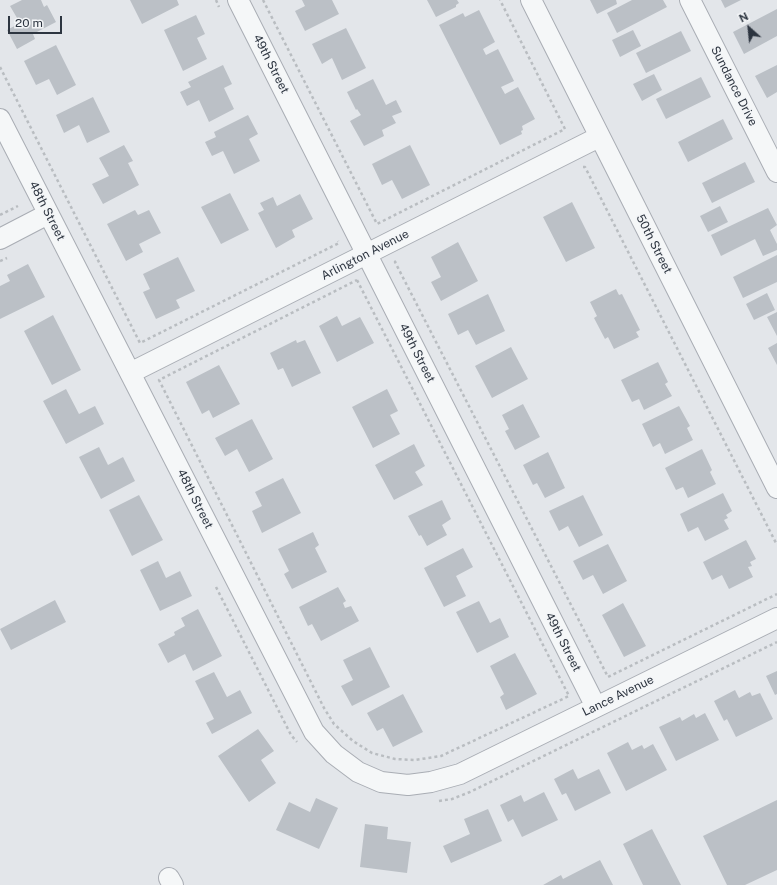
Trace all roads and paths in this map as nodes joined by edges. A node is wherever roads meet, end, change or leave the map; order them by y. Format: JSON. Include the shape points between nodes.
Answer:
{"nodes":[{"id":1,"x":216,"y":0,"type":"edge"},
{"id":2,"x":238,"y":0,"type":"edge"},
{"id":3,"x":263,"y":0,"type":"edge"},
{"id":4,"x":500,"y":0,"type":"edge"},
{"id":5,"x":531,"y":0,"type":"edge"},
{"id":6,"x":690,"y":0,"type":"edge"},
{"id":7,"x":223,"y":14,"type":"dead end"},
{"id":8,"x":0,"y":67,"type":"edge"},
{"id":9,"x":0,"y":119,"type":"edge"},
{"id":10,"x":600,"y":137,"type":"junction"},
{"id":11,"x":578,"y":170,"type":"dead end"},
{"id":12,"x":777,"y":172,"type":"edge"},
{"id":13,"x":22,"y":204,"type":"dead end"},
{"id":14,"x":48,"y":214,"type":"junction"},
{"id":15,"x":0,"y":215,"type":"edge"},
{"id":16,"x":335,"y":236,"type":"dead end"},
{"id":17,"x":0,"y":239,"type":"edge"},
{"id":18,"x":367,"y":253,"type":"junction"},
{"id":19,"x":14,"y":254,"type":"dead end"},
{"id":20,"x":402,"y":258,"type":"dead end"},
{"id":21,"x":0,"y":261,"type":"edge"},
{"id":22,"x":130,"y":372,"type":"junction"},
{"id":23,"x":777,"y":488,"type":"edge"},
{"id":24,"x":777,"y":545,"type":"edge"},
{"id":25,"x":216,"y":587,"type":"dead end"},
{"id":26,"x":777,"y":594,"type":"edge"},
{"id":27,"x":777,"y":618,"type":"edge"},
{"id":28,"x":777,"y":642,"type":"edge"},
{"id":29,"x":568,"y":696,"type":"joint"},
{"id":30,"x":596,"y":707,"type":"junction"},
{"id":31,"x":300,"y":747,"type":"dead end"},
{"id":32,"x":460,"y":774,"type":"joint"},
{"id":33,"x":435,"y":802,"type":"dead end"}],
"edges":[{"from":1,"to":7,"type":"path"},
{"from":2,"to":18,"type":"street","name":"49th Street"},
{"from":3,"to":4,"type":"path","via":[[377,224],[565,129]]},
{"from":5,"to":10,"type":"street","name":"50th Street"},
{"from":6,"to":12,"type":"street","name":"Sundance Drive"},
{"from":8,"to":16,"type":"path","via":[[140,343],[339,243]]},
{"from":9,"to":14,"type":"street","name":"48th Street"},
{"from":10,"to":18,"type":"street","name":"Arlington Avenue"},
{"from":10,"to":23,"type":"street","name":"50th Street"},
{"from":11,"to":24,"type":"path","via":[[585,167]]},
{"from":13,"to":15,"type":"path"},
{"from":14,"to":17,"type":"street"},
{"from":14,"to":22,"type":"street","name":"48th Street"},
{"from":18,"to":22,"type":"street","name":"Arlington Avenue"},
{"from":18,"to":30,"type":"street","name":"49th Street"},
{"from":19,"to":21,"type":"path"},
{"from":20,"to":26,"type":"path","via":[[395,262],[608,677]]},
{"from":22,"to":32,"type":"street","name":"48th Street","via":[[314,732],[334,754],[358,772],[381,782],[408,785]]},
{"from":25,"to":31,"type":"path","via":[[291,735]]},
{"from":27,"to":30,"type":"street","name":"Lance Avenue"},
{"from":28,"to":33,"type":"path","via":[[470,792]]},
{"from":29,"to":29,"type":"path","via":[[357,280],[159,380],[324,708],[334,724],[353,741],[372,753],[395,759],[415,760],[441,756]]},
{"from":30,"to":32,"type":"street","name":"Lance Avenue"}]}
